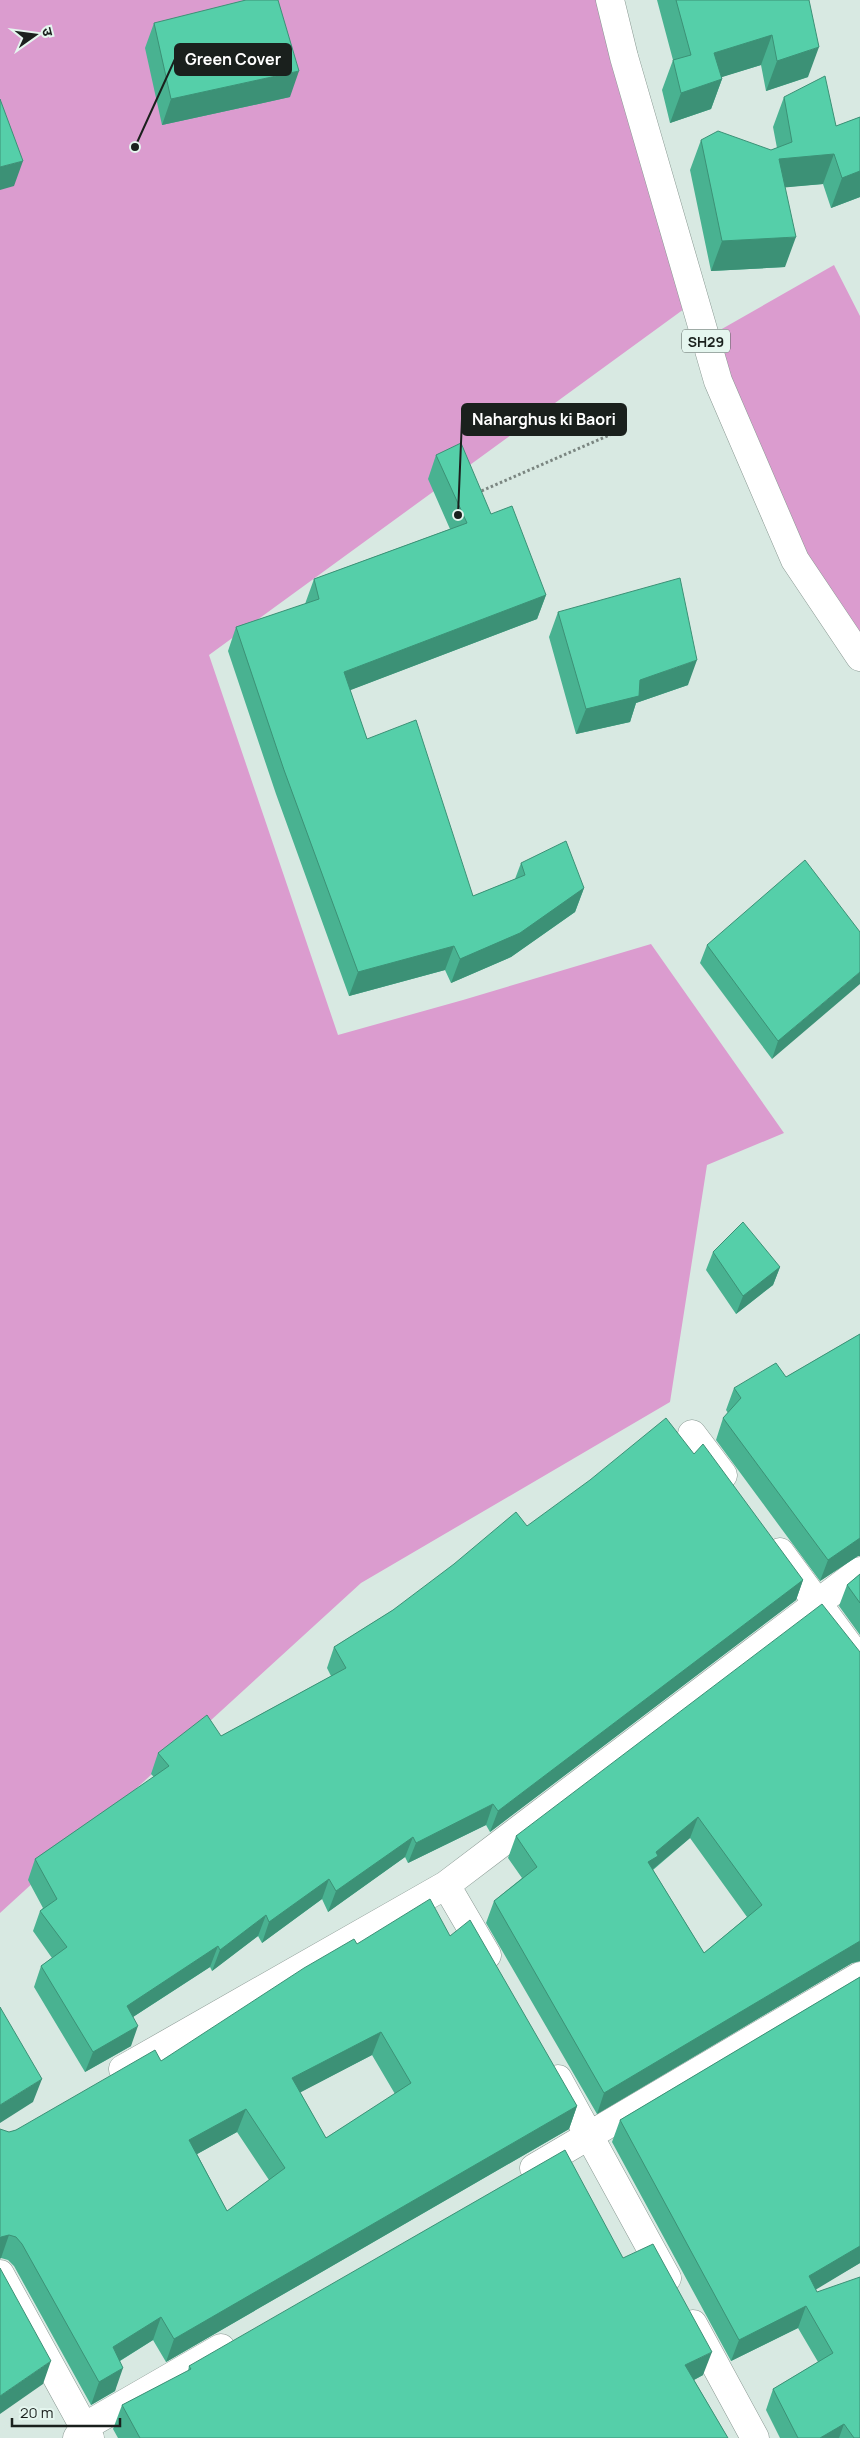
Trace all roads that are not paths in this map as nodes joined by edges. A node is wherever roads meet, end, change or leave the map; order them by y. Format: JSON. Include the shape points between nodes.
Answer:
{"nodes":[{"id":1,"x":610,"y":0,"type":"edge"},
{"id":2,"x":860,"y":657,"type":"edge"},
{"id":3,"x":692,"y":1434,"type":"dead end"},
{"id":4,"x":740,"y":1498,"type":"edge"},
{"id":5,"x":764,"y":1530,"type":"edge"},
{"id":6,"x":860,"y":1571,"type":"edge"},
{"id":7,"x":817,"y":1602,"type":"junction"},
{"id":8,"x":860,"y":1661,"type":"edge"},
{"id":9,"x":446,"y":1884,"type":"junction"},
{"id":10,"x":860,"y":1976,"type":"edge"},
{"id":11,"x":501,"y":1980,"type":"edge"},
{"id":12,"x":546,"y":2058,"type":"edge"},
{"id":13,"x":103,"y":2080,"type":"edge"},
{"id":14,"x":590,"y":2136,"type":"junction"},
{"id":15,"x":513,"y":2180,"type":"edge"},
{"id":16,"x":0,"y":2274,"type":"edge"},
{"id":17,"x":247,"y":2334,"type":"edge"},
{"id":18,"x":84,"y":2434,"type":"edge"},
{"id":19,"x":755,"y":2438,"type":"edge"}],
"edges":[{"from":1,"to":2,"type":"street","number":"SH29","via":[[718,381],[795,560]]},
{"from":3,"to":4,"type":"street"},
{"from":5,"to":7,"type":"street"},
{"from":6,"to":7,"type":"street"},
{"from":7,"to":8,"type":"street"},
{"from":7,"to":9,"type":"street"},
{"from":9,"to":11,"type":"street"},
{"from":9,"to":13,"type":"street"},
{"from":10,"to":14,"type":"street"},
{"from":12,"to":14,"type":"street"},
{"from":14,"to":15,"type":"street"},
{"from":14,"to":19,"type":"street"},
{"from":16,"to":18,"type":"street"},
{"from":17,"to":18,"type":"street"}]}
